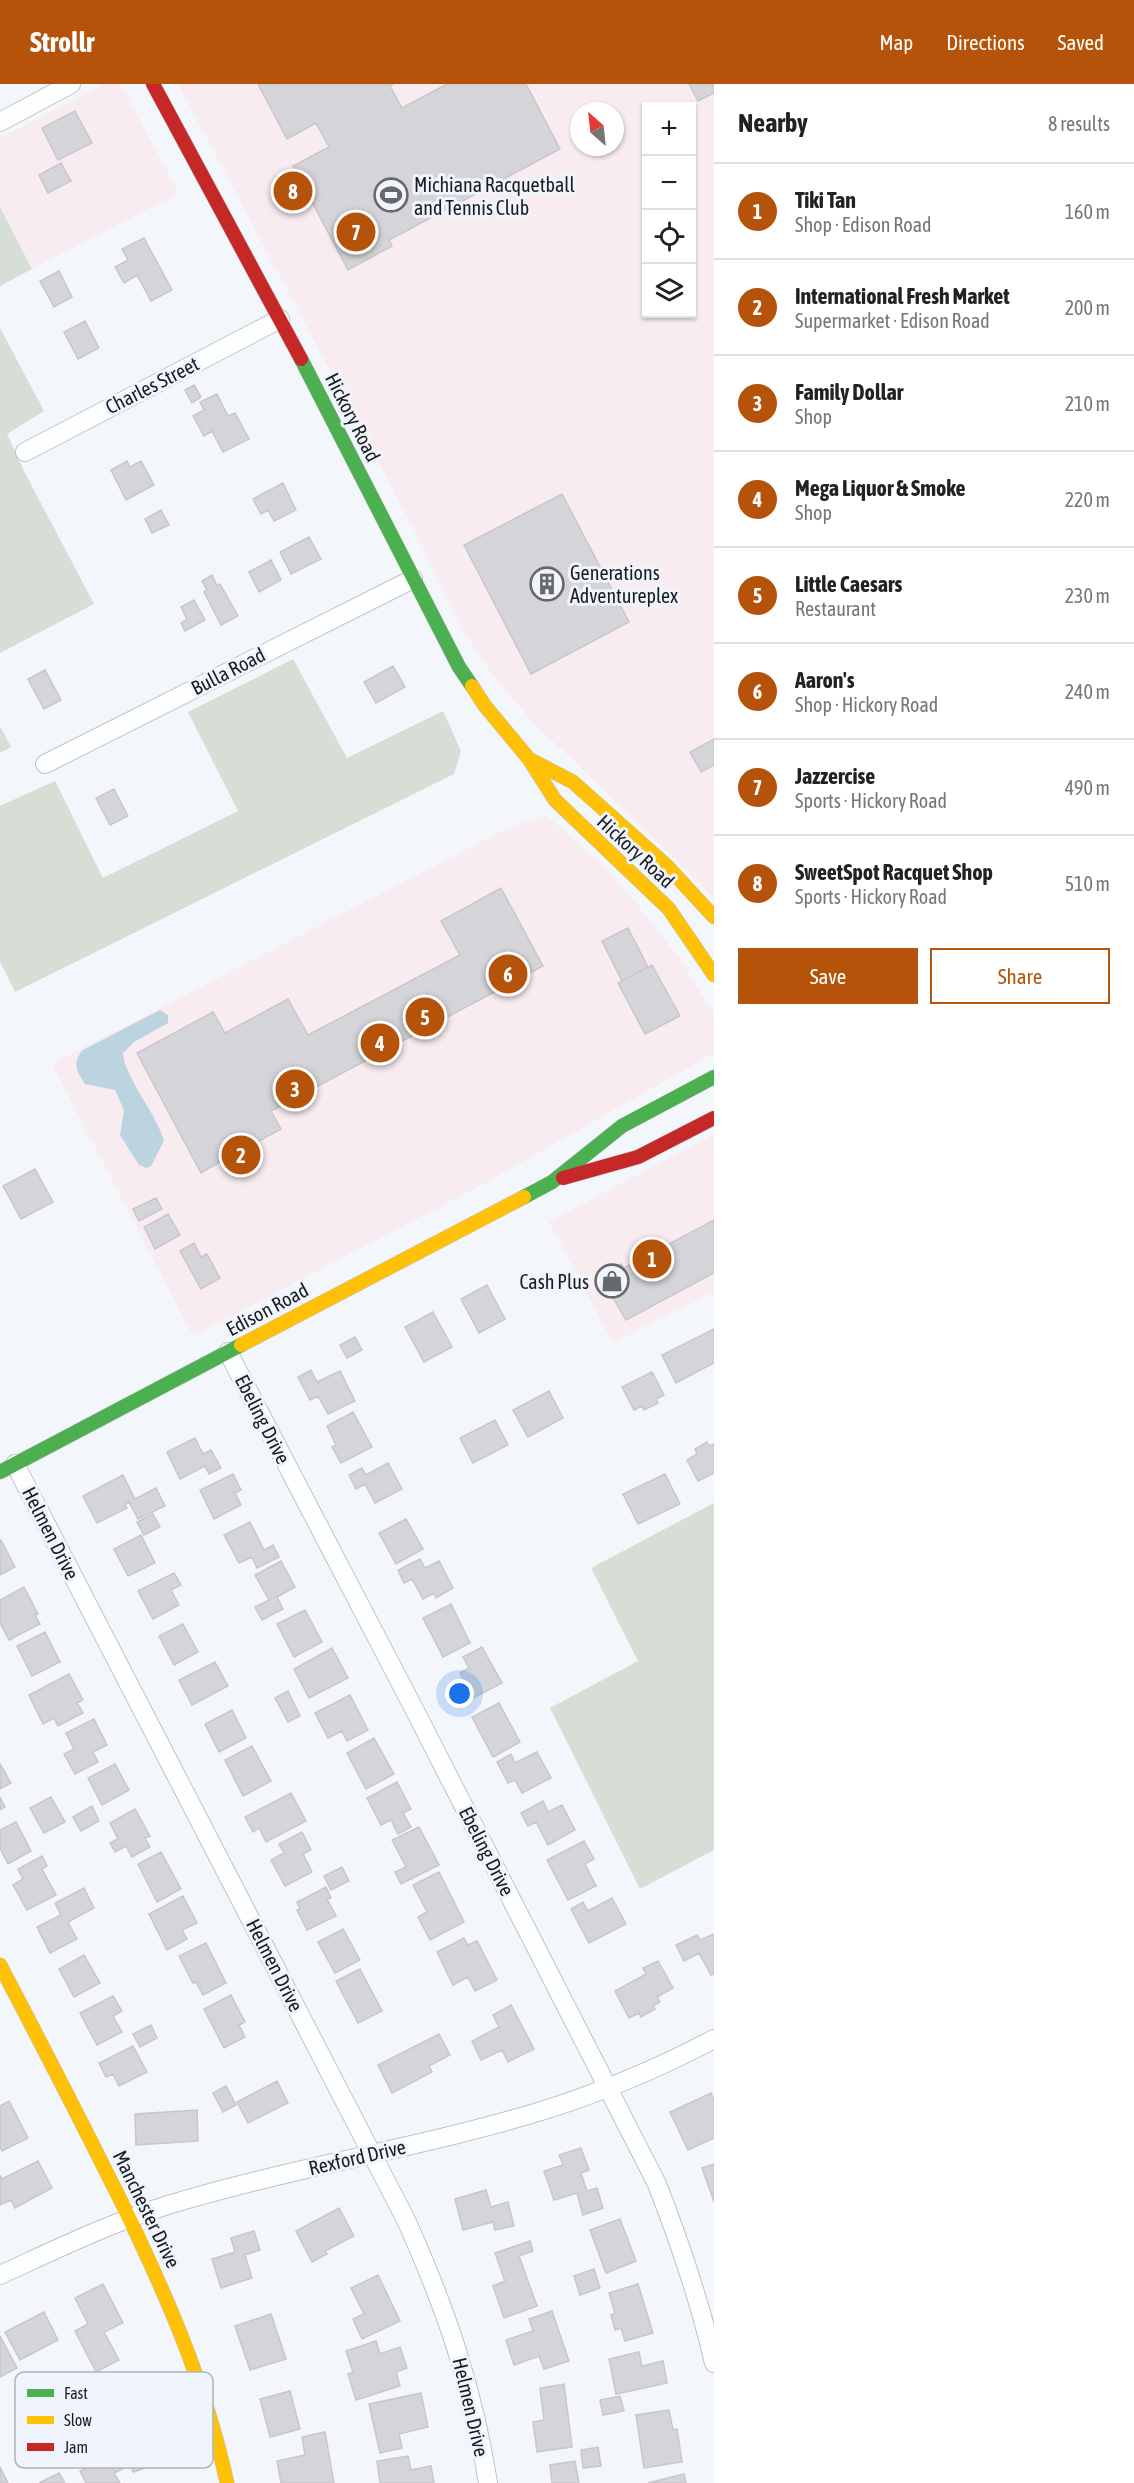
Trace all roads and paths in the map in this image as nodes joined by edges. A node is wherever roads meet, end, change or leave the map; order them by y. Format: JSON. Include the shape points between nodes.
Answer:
{"nodes":[{"id":1,"x":71,"y":84,"type":"edge"},
{"id":2,"x":153,"y":84,"type":"edge"},
{"id":3,"x":0,"y":122,"type":"edge"},
{"id":4,"x":280,"y":319,"type":"junction"},
{"id":5,"x":25,"y":452,"type":"dead end"},
{"id":6,"x":413,"y":579,"type":"junction"},
{"id":7,"x":530,"y":759,"type":"junction"},
{"id":8,"x":45,"y":764,"type":"dead end"},
{"id":9,"x":714,"y":917,"type":"edge"},
{"id":10,"x":714,"y":975,"type":"edge"},
{"id":11,"x":714,"y":1077,"type":"edge"},
{"id":12,"x":714,"y":1118,"type":"edge"},
{"id":13,"x":552,"y":1182,"type":"junction"},
{"id":14,"x":228,"y":1352,"type":"junction"},
{"id":15,"x":8,"y":1468,"type":"edge"},
{"id":16,"x":0,"y":1965,"type":"edge"},
{"id":17,"x":714,"y":2039,"type":"edge"},
{"id":18,"x":608,"y":2086,"type":"junction"},
{"id":19,"x":371,"y":2153,"type":"junction"},
{"id":20,"x":130,"y":2219,"type":"junction"},
{"id":21,"x":0,"y":2275,"type":"edge"},
{"id":22,"x":714,"y":2363,"type":"edge"},
{"id":23,"x":197,"y":2372,"type":"edge"},
{"id":24,"x":213,"y":2424,"type":"edge"},
{"id":25,"x":227,"y":2483,"type":"edge"},
{"id":26,"x":488,"y":2483,"type":"edge"}],
"edges":[{"from":1,"to":3,"type":"street"},
{"from":2,"to":4,"type":"street","name":"Hickory Road"},
{"from":4,"to":5,"type":"street","name":"Charles Street"},
{"from":4,"to":6,"type":"street","name":"Hickory Road"},
{"from":6,"to":7,"type":"street","name":"Hickory Road","via":[[459,667],[485,706]]},
{"from":6,"to":8,"type":"street","name":"Bulla Road"},
{"from":7,"to":9,"type":"street","name":"Hickory Road","via":[[573,782],[667,866]]},
{"from":7,"to":10,"type":"street","name":"Hickory Road","via":[[555,800],[669,909]]},
{"from":11,"to":13,"type":"street","name":"Edison Road","via":[[622,1126]]},
{"from":12,"to":13,"type":"street","name":"Edison Road","via":[[638,1157]]},
{"from":13,"to":14,"type":"street","name":"Edison Road"},
{"from":14,"to":15,"type":"street","name":"Edison Road"},
{"from":14,"to":18,"type":"street","name":"Ebeling Drive"},
{"from":15,"to":19,"type":"street","name":"Helmen Drive"},
{"from":16,"to":20,"type":"street","name":"Manchester Drive"},
{"from":17,"to":18,"type":"street","name":"Rexford Drive"},
{"from":18,"to":19,"type":"street","name":"Rexford Drive","via":[[540,2112]]},
{"from":18,"to":22,"type":"street","name":"Ebeling Drive","via":[[657,2184],[676,2232]]},
{"from":19,"to":20,"type":"street","name":"Rexford Drive","via":[[168,2205]]},
{"from":19,"to":26,"type":"street","name":"Helmen Drive","via":[[406,2220],[446,2315],[473,2401]]},
{"from":20,"to":21,"type":"street","name":"Rexford Drive"},
{"from":20,"to":23,"type":"street","name":"Manchester Drive","via":[[165,2291]]},
{"from":24,"to":25,"type":"street","name":"Manchester Drive"}]}
